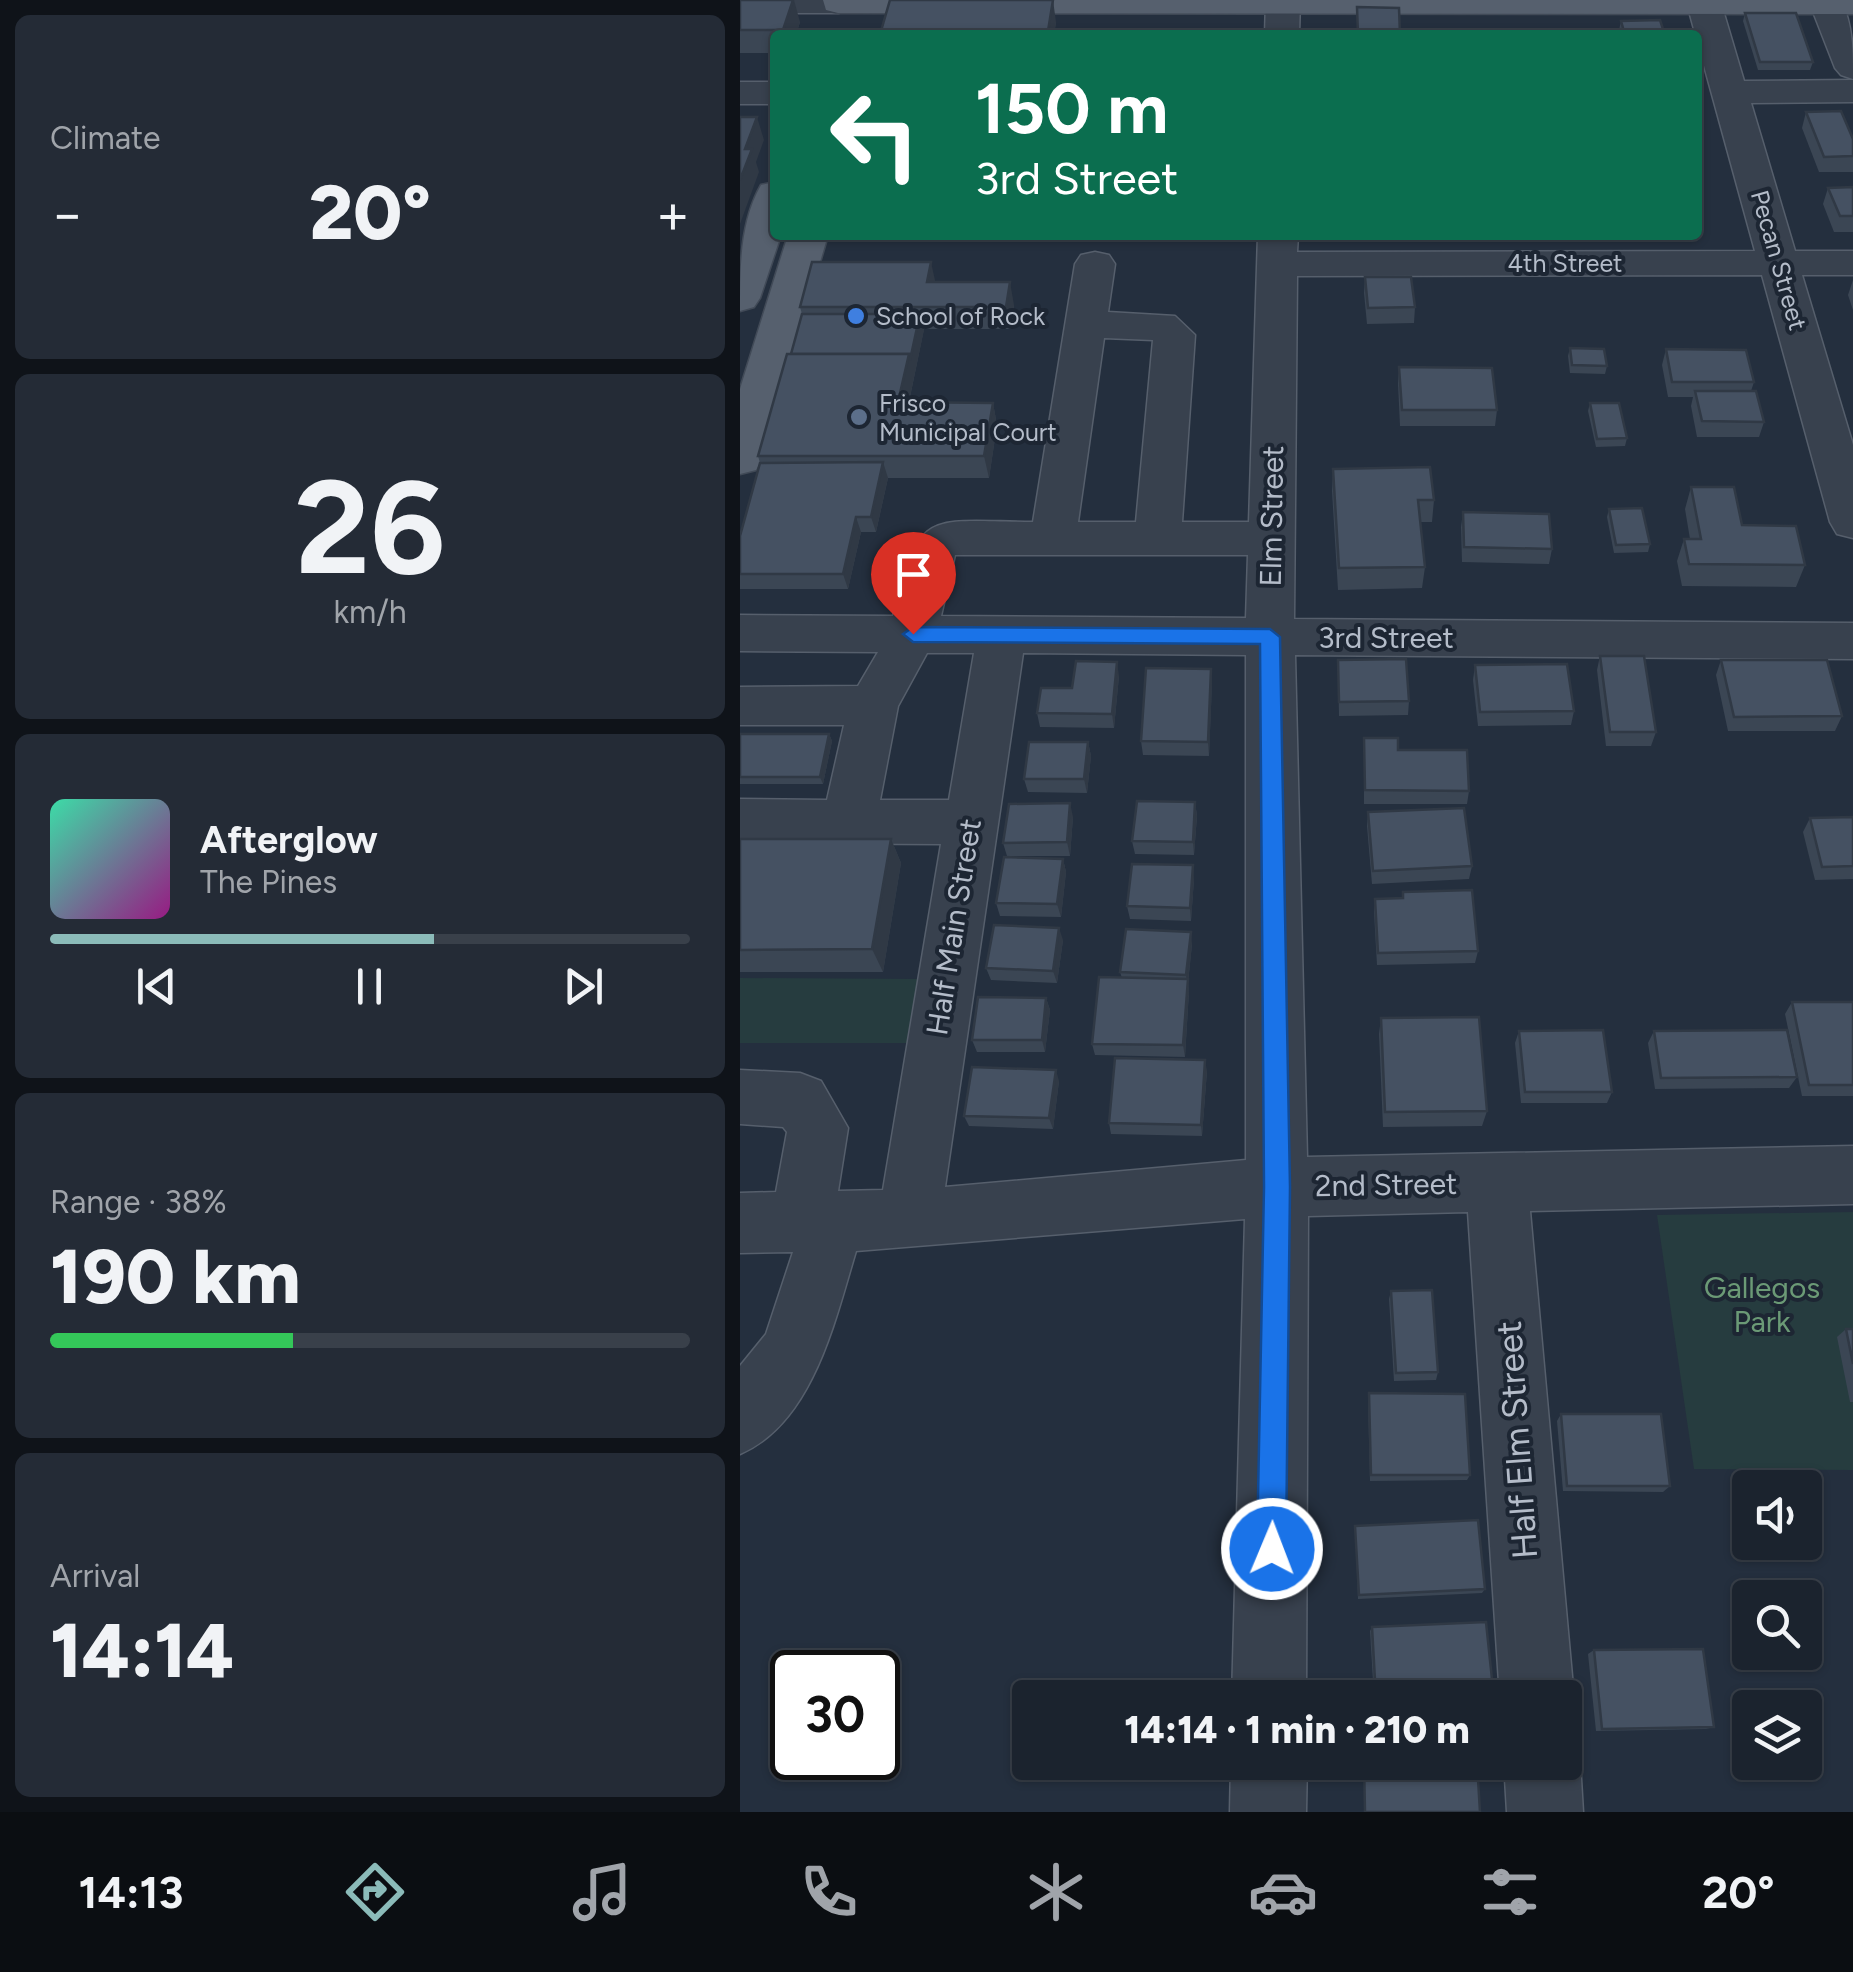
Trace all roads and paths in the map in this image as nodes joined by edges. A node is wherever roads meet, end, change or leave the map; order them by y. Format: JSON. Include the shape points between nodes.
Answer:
{"nodes":[{"id":1,"x":1076,"y":2,"type":"edge"},
{"id":2,"x":1703,"y":2,"type":"edge"},
{"id":3,"x":740,"y":3,"type":"edge"},
{"id":4,"x":1840,"y":4,"type":"edge"},
{"id":5,"x":835,"y":13,"type":"edge"},
{"id":6,"x":880,"y":13,"type":"edge"},
{"id":7,"x":1282,"y":13,"type":"edge"},
{"id":8,"x":1853,"y":68,"type":"edge"},
{"id":9,"x":1853,"y":91,"type":"edge"},
{"id":10,"x":1730,"y":92,"type":"junction"},
{"id":11,"x":740,"y":93,"type":"edge"},
{"id":12,"x":770,"y":93,"type":"edge"},
{"id":13,"x":770,"y":207,"type":"edge"},
{"id":14,"x":806,"y":240,"type":"edge"},
{"id":15,"x":1504,"y":249,"type":"edge"},
{"id":16,"x":1278,"y":250,"type":"edge"},
{"id":17,"x":1781,"y":263,"type":"junction"},
{"id":18,"x":1853,"y":263,"type":"edge"},
{"id":19,"x":1095,"y":264,"type":"dead end"},
{"id":20,"x":740,"y":298,"type":"edge"},
{"id":21,"x":1086,"y":324,"type":"junction"},
{"id":22,"x":740,"y":459,"type":"edge"},
{"id":23,"x":1853,"y":522,"type":"edge"},
{"id":24,"x":1053,"y":538,"type":"junction"},
{"id":25,"x":1158,"y":538,"type":"junction"},
{"id":26,"x":1272,"y":538,"type":"junction"},
{"id":27,"x":757,"y":634,"type":"edge"},
{"id":28,"x":913,"y":634,"type":"junction"},
{"id":29,"x":1000,"y":635,"type":"junction"},
{"id":30,"x":1270,"y":637,"type":"junction"},
{"id":31,"x":1853,"y":641,"type":"edge"},
{"id":32,"x":747,"y":718,"type":"edge"},
{"id":33,"x":808,"y":768,"type":"edge"},
{"id":34,"x":971,"y":822,"type":"junction"},
{"id":35,"x":740,"y":1096,"type":"edge"},
{"id":36,"x":1853,"y":1175,"type":"edge"},
{"id":37,"x":1497,"y":1182,"type":"junction"},
{"id":38,"x":1277,"y":1187,"type":"junction"},
{"id":39,"x":909,"y":1220,"type":"junction"},
{"id":40,"x":818,"y":1223,"type":"junction"},
{"id":41,"x":740,"y":1224,"type":"edge"},
{"id":42,"x":740,"y":1420,"type":"edge"},
{"id":43,"x":1270,"y":1680,"type":"edge"},
{"id":44,"x":1535,"y":1680,"type":"edge"},
{"id":45,"x":1268,"y":1780,"type":"edge"},
{"id":46,"x":1543,"y":1780,"type":"edge"},
{"id":47,"x":1268,"y":1812,"type":"edge"},
{"id":48,"x":1545,"y":1812,"type":"edge"}],
"edges":[{"from":1,"to":6,"type":"main road"},
{"from":1,"to":7,"type":"main road"},
{"from":2,"to":4,"type":"main road"},
{"from":2,"to":7,"type":"main road"},
{"from":2,"to":10,"type":"street","name":"Pecan Street"},
{"from":3,"to":5,"type":"street"},
{"from":4,"to":8,"type":"street"},
{"from":5,"to":6,"type":"main road"},
{"from":9,"to":10,"type":"street"},
{"from":10,"to":17,"type":"street","name":"Pecan Street"},
{"from":11,"to":12,"type":"street"},
{"from":13,"to":20,"type":"main road"},
{"from":14,"to":22,"type":"main road"},
{"from":15,"to":16,"type":"street","name":"4th Street"},
{"from":15,"to":17,"type":"street","name":"4th Street"},
{"from":16,"to":26,"type":"street","name":"Elm Street"},
{"from":17,"to":18,"type":"street","name":"4th Street"},
{"from":17,"to":23,"type":"street","name":"Pecan Street"},
{"from":19,"to":21,"type":"street"},
{"from":21,"to":24,"type":"street"},
{"from":21,"to":25,"type":"street","via":[[1160,326],[1174,335]]},
{"from":24,"to":25,"type":"street"},
{"from":24,"to":28,"type":"street","via":[[939,542]]},
{"from":25,"to":26,"type":"street"},
{"from":26,"to":30,"type":"street","name":"Elm Street"},
{"from":27,"to":28,"type":"street","name":"3rd Street"},
{"from":27,"to":32,"type":"street"},
{"from":28,"to":29,"type":"street","name":"3rd Street"},
{"from":28,"to":33,"type":"street"},
{"from":29,"to":30,"type":"street","name":"3rd Street"},
{"from":29,"to":34,"type":"street","name":"Half Main Street"},
{"from":30,"to":31,"type":"street","name":"3rd Street"},
{"from":30,"to":38,"type":"street","name":"Elm Street"},
{"from":32,"to":33,"type":"street"},
{"from":33,"to":34,"type":"street"},
{"from":34,"to":39,"type":"street","name":"Half Main Street"},
{"from":35,"to":40,"type":"street","via":[[800,1100],[818,1128]]},
{"from":36,"to":37,"type":"street","name":"2nd Street"},
{"from":37,"to":38,"type":"street","name":"2nd Street"},
{"from":37,"to":44,"type":"street","name":"Half Elm Street"},
{"from":38,"to":39,"type":"street","name":"2nd Street"},
{"from":38,"to":43,"type":"street","name":"Elm Street"},
{"from":39,"to":40,"type":"street","name":"2nd Street"},
{"from":40,"to":41,"type":"street","name":"2nd Street"},
{"from":40,"to":42,"type":"street","via":[[792,1353]]},
{"from":45,"to":47,"type":"street"},
{"from":46,"to":48,"type":"street"}]}
